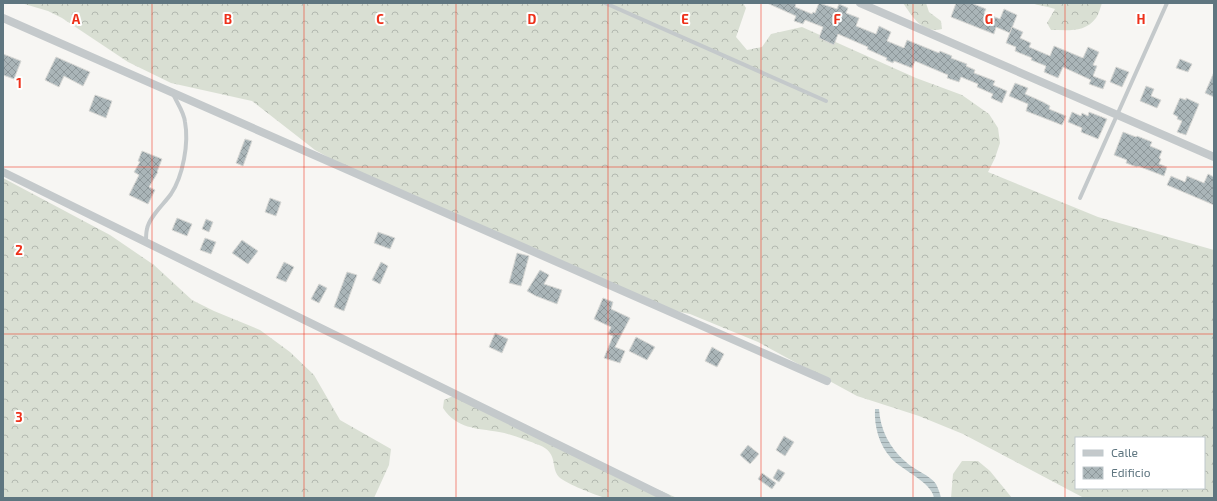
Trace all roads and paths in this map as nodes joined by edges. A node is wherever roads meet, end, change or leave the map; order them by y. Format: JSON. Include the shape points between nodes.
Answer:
{"nodes":[{"id":1,"x":605,"y":3,"type":"edge"},
{"id":2,"x":860,"y":3,"type":"edge"},
{"id":3,"x":1167,"y":3,"type":"edge"},
{"id":4,"x":3,"y":18,"type":"edge"},
{"id":5,"x":172,"y":92,"type":"junction"},
{"id":6,"x":826,"y":101,"type":"dead end"},
{"id":7,"x":1117,"y":115,"type":"junction"},
{"id":8,"x":1214,"y":157,"type":"edge"},
{"id":9,"x":3,"y":172,"type":"edge"},
{"id":10,"x":1080,"y":198,"type":"dead end"},
{"id":11,"x":146,"y":242,"type":"junction"},
{"id":12,"x":827,"y":381,"type":"dead end"},
{"id":13,"x":667,"y":498,"type":"edge"}],
"edges":[{"from":1,"to":6,"type":"lane"},
{"from":2,"to":7,"type":"street"},
{"from":3,"to":7,"type":"lane"},
{"from":4,"to":5,"type":"street"},
{"from":5,"to":11,"type":"lane","via":[[185,122],[186,151],[172,193],[150,222]]},
{"from":5,"to":12,"type":"street"},
{"from":7,"to":8,"type":"street"},
{"from":7,"to":10,"type":"lane"},
{"from":9,"to":11,"type":"street"},
{"from":11,"to":13,"type":"street"}]}
